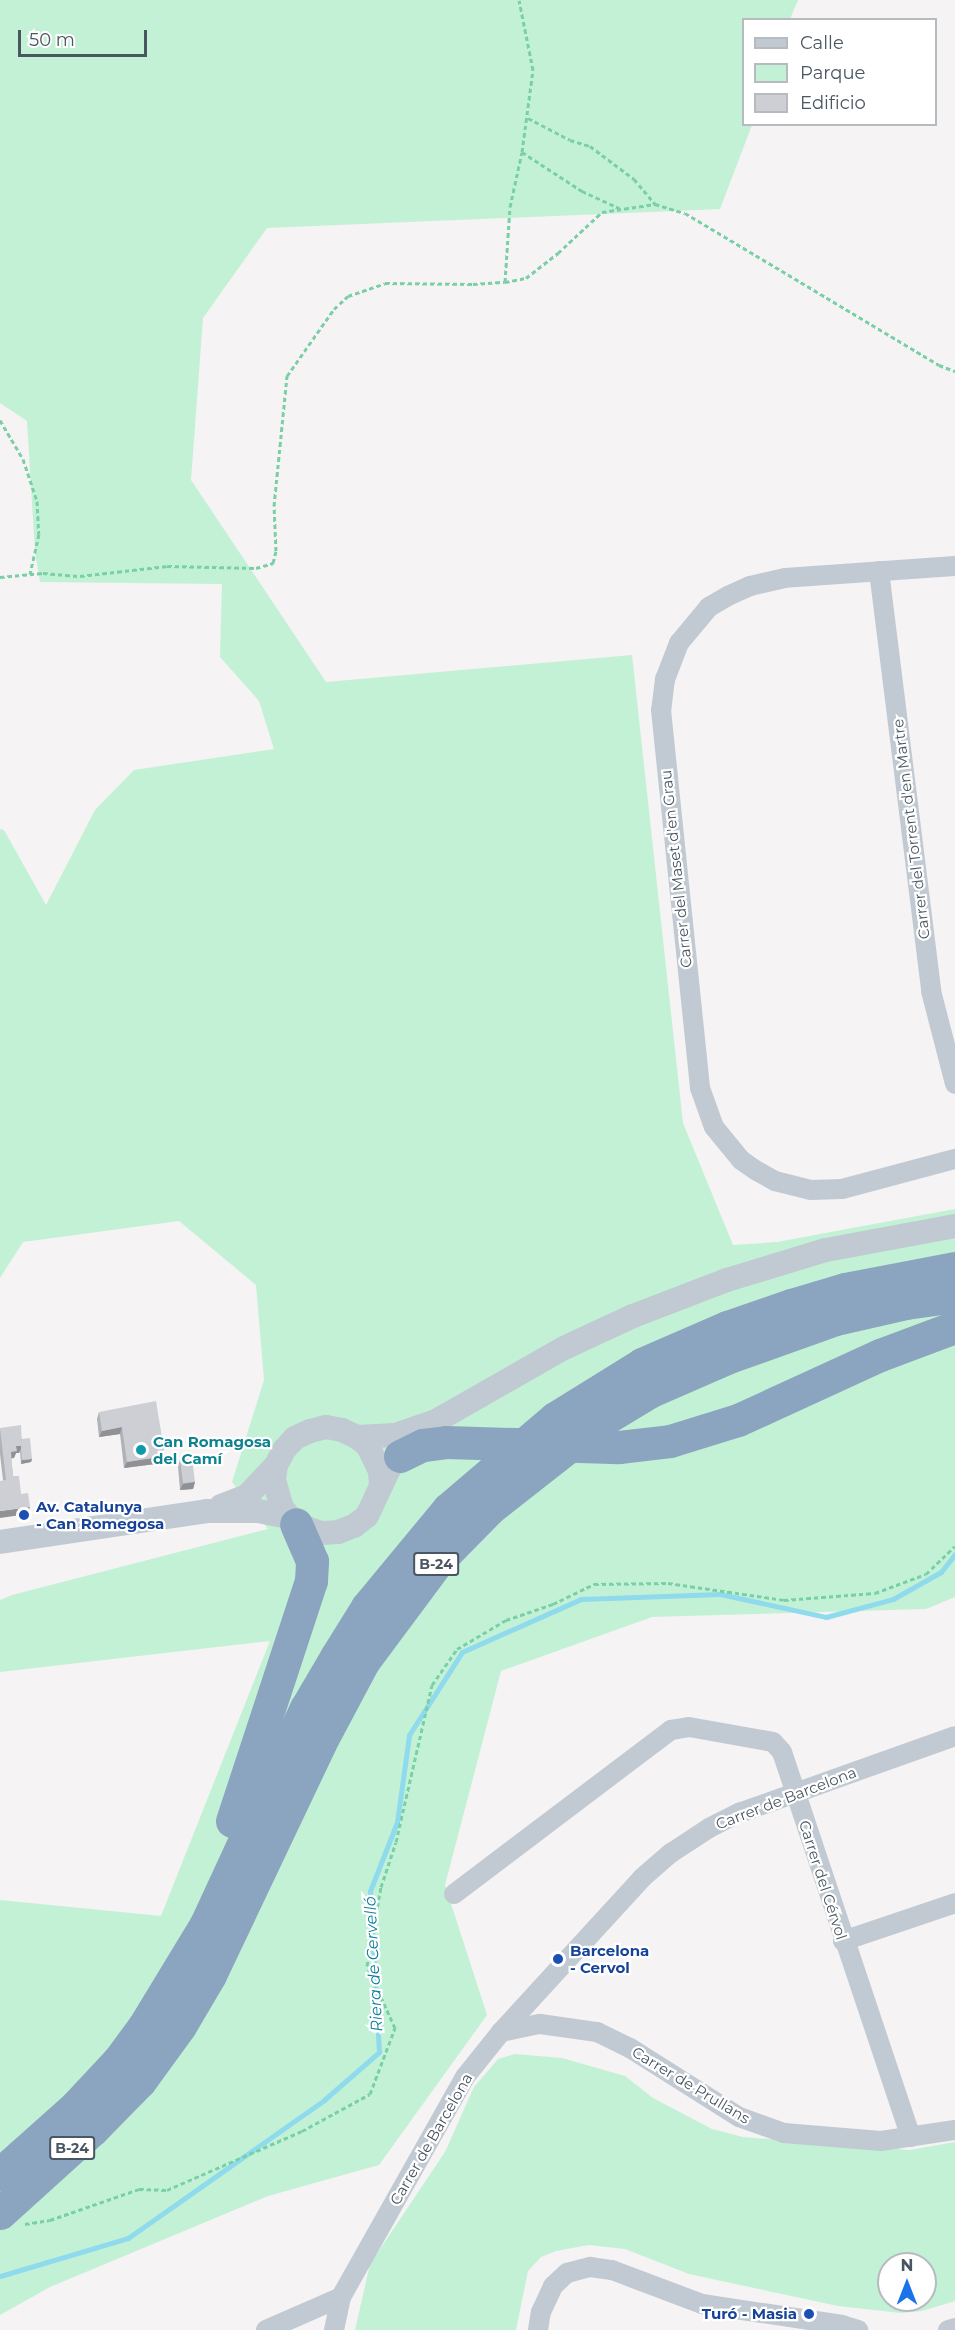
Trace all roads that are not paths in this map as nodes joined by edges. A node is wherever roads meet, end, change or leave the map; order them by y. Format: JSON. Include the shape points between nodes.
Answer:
{"nodes":[{"id":1,"x":955,"y":566,"type":"edge"},
{"id":2,"x":879,"y":571,"type":"junction"},
{"id":3,"x":955,"y":1084,"type":"edge"},
{"id":4,"x":955,"y":1159,"type":"edge"},
{"id":5,"x":955,"y":1226,"type":"edge"},
{"id":6,"x":955,"y":1268,"type":"edge"},
{"id":7,"x":955,"y":1296,"type":"edge"},
{"id":8,"x":955,"y":1327,"type":"edge"},
{"id":9,"x":436,"y":1421,"type":"junction"},
{"id":10,"x":357,"y":1437,"type":"junction"},
{"id":11,"x":400,"y":1456,"type":"junction"},
{"id":12,"x":276,"y":1465,"type":"junction"},
{"id":13,"x":381,"y":1485,"type":"junction"},
{"id":14,"x":207,"y":1511,"type":"junction"},
{"id":15,"x":292,"y":1520,"type":"junction"},
{"id":16,"x":0,"y":1542,"type":"edge"},
{"id":17,"x":955,"y":1736,"type":"edge"},
{"id":18,"x":794,"y":1792,"type":"junction"},
{"id":19,"x":454,"y":1894,"type":"dead end"},
{"id":20,"x":955,"y":1903,"type":"edge"},
{"id":21,"x":206,"y":1924,"type":"junction"},
{"id":22,"x":843,"y":1941,"type":"junction"},
{"id":23,"x":501,"y":2032,"type":"junction"},
{"id":24,"x":129,"y":2071,"type":"junction"},
{"id":25,"x":955,"y":2130,"type":"edge"},
{"id":26,"x":911,"y":2137,"type":"junction"},
{"id":27,"x":0,"y":2174,"type":"edge"},
{"id":28,"x":11,"y":2219,"type":"edge"},
{"id":29,"x":341,"y":2297,"type":"junction"},
{"id":30,"x":955,"y":2328,"type":"edge"},
{"id":31,"x":266,"y":2330,"type":"edge"},
{"id":32,"x":334,"y":2330,"type":"edge"},
{"id":33,"x":538,"y":2330,"type":"edge"},
{"id":34,"x":858,"y":2330,"type":"edge"},
{"id":35,"x":948,"y":2330,"type":"edge"}],
"edges":[{"from":1,"to":2,"type":"street","name":"Carrer del Maset d'en Grau"},
{"from":2,"to":3,"type":"street","name":"Carrer del Torrent d'en Martre","via":[[931,991]]},
{"from":2,"to":4,"type":"street","name":"Carrer del Maset d'en Grau","via":[[785,578],[728,596],[709,607],[691,627],[668,669],[661,710],[662,739],[700,1088],[714,1127],[741,1160],[791,1186],[842,1189]]},
{"from":5,"to":9,"type":"street","via":[[826,1250],[697,1290],[564,1348]]},
{"from":6,"to":21,"type":"highway","number":"B-24","via":[[845,1289],[727,1327],[642,1364],[555,1418],[448,1509],[367,1607],[306,1708]]},
{"from":7,"to":24,"type":"highway","number":"B-24","via":[[836,1319],[729,1357],[649,1392],[601,1421],[490,1508],[438,1561],[363,1662],[320,1743],[210,1975],[180,2026]]},
{"from":8,"to":11,"type":"highway","via":[[880,1355],[738,1420],[670,1441],[619,1446],[478,1441],[423,1445]]},
{"from":9,"to":10,"type":"street","via":[[395,1435]]},
{"from":9,"to":11,"type":"street"},
{"from":10,"to":12,"type":"street","via":[[326,1427],[310,1431],[295,1438]]},
{"from":10,"to":13,"type":"street","via":[[376,1458]]},
{"from":11,"to":13,"type":"street"},
{"from":12,"to":14,"type":"street","via":[[248,1496]]},
{"from":12,"to":15,"type":"street","via":[[276,1494]]},
{"from":13,"to":15,"type":"street","via":[[367,1516],[354,1526],[321,1533]]},
{"from":14,"to":15,"type":"street","via":[[258,1511]]},
{"from":14,"to":16,"type":"street"},
{"from":15,"to":21,"type":"highway","via":[[308,1545],[312,1561],[307,1599],[210,1886]]},
{"from":17,"to":18,"type":"street","name":"Carrer de Barcelona"},
{"from":18,"to":19,"type":"street","name":"Carrer del Cérvol","via":[[782,1752],[774,1742],[678,1727]]},
{"from":18,"to":22,"type":"street","name":"Carrer del Cérvol"},
{"from":18,"to":23,"type":"street","name":"Carrer de Barcelona","via":[[723,1820],[671,1853],[642,1878]]},
{"from":20,"to":22,"type":"street"},
{"from":21,"to":24,"type":"highway","number":"B-24","via":[[166,1992]]},
{"from":22,"to":26,"type":"street","name":"Carrer del Cérvol"},
{"from":23,"to":26,"type":"street","name":"Carrer de Prullans","via":[[540,2024],[597,2032],[630,2048],[739,2117],[784,2133],[881,2141]]},
{"from":23,"to":29,"type":"street","name":"Carrer de Barcelona","via":[[465,2077]]},
{"from":24,"to":27,"type":"highway","number":"B-24","via":[[75,2108]]},
{"from":24,"to":28,"type":"highway","number":"B-24","via":[[92,2130]]},
{"from":25,"to":26,"type":"street","name":"Carrer de Prullans"},
{"from":29,"to":31,"type":"street"},
{"from":29,"to":32,"type":"street","name":"Carrer de Barcelona"},
{"from":30,"to":35,"type":"street"},
{"from":33,"to":34,"type":"street","via":[[553,2286],[567,2273],[590,2267],[612,2270],[702,2304]]}]}
